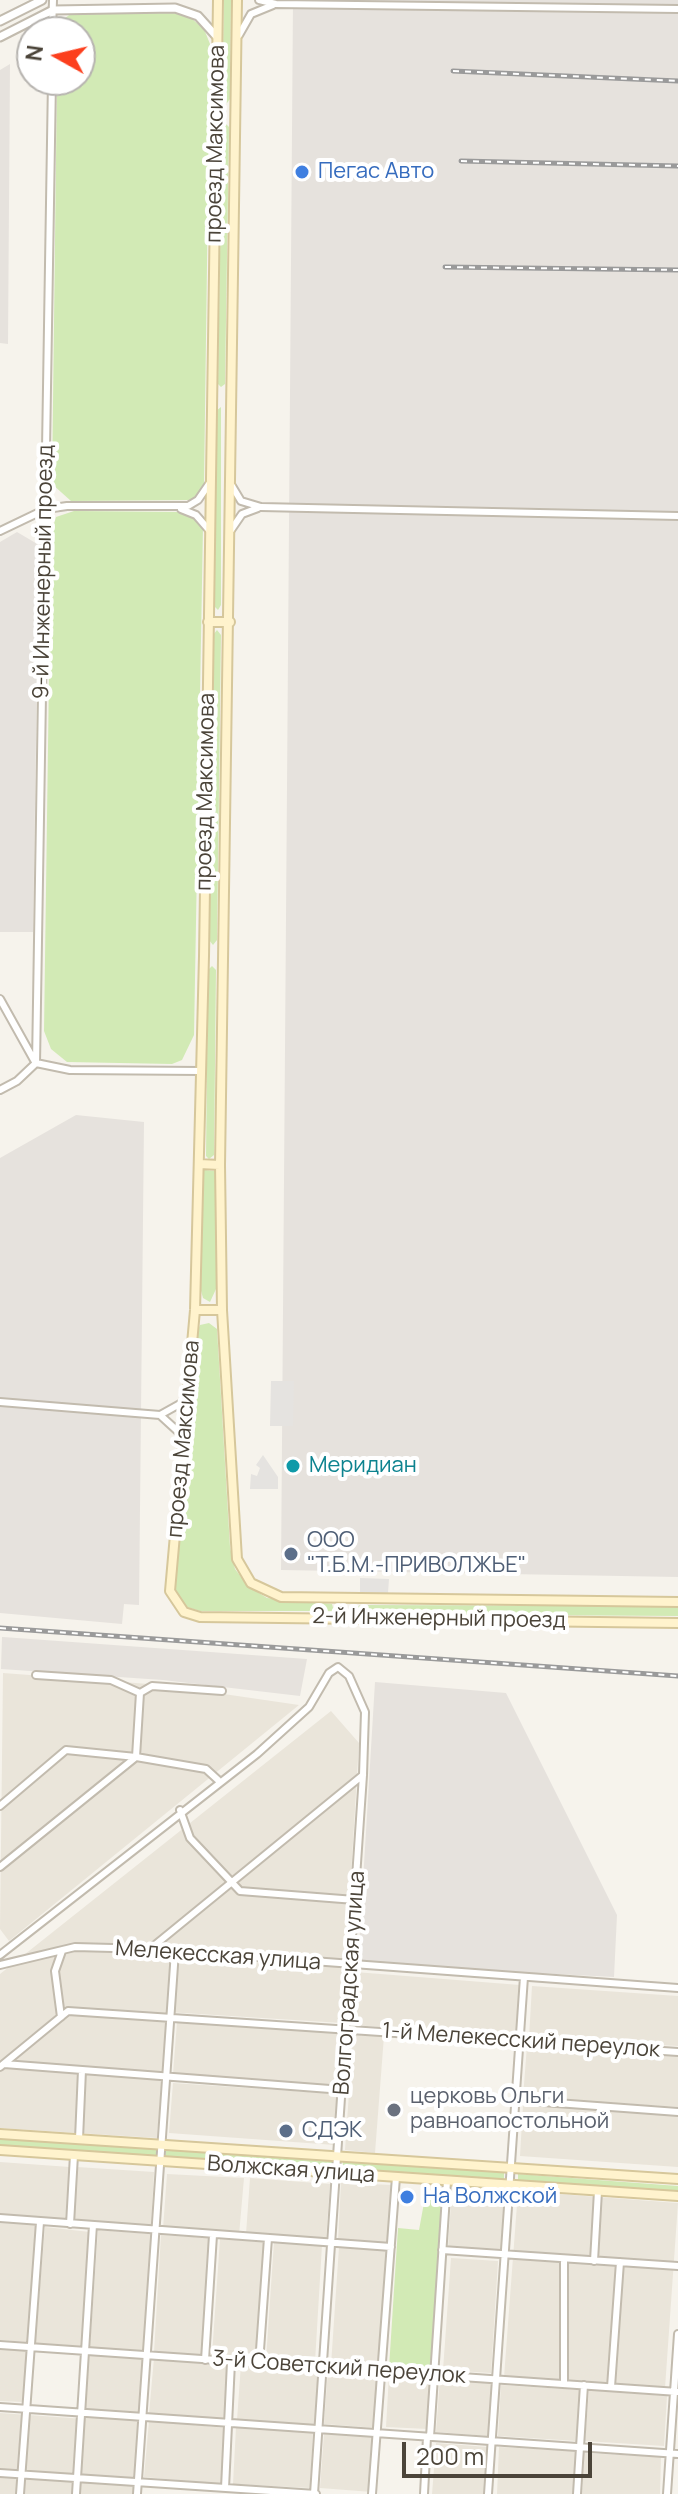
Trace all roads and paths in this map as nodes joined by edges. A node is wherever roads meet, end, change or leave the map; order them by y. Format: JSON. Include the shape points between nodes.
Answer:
{"nodes":[{"id":1,"x":42,"y":0,"type":"edge"},
{"id":2,"x":53,"y":0,"type":"edge"},
{"id":3,"x":218,"y":0,"type":"edge"},
{"id":4,"x":237,"y":0,"type":"edge"},
{"id":5,"x":259,"y":0,"type":"edge"},
{"id":6,"x":276,"y":4,"type":"junction"},
{"id":7,"x":678,"y":9,"type":"edge"},
{"id":8,"x":53,"y":10,"type":"junction"},
{"id":9,"x":53,"y":16,"type":"edge"},
{"id":10,"x":0,"y":21,"type":"edge"},
{"id":11,"x":0,"y":37,"type":"edge"},
{"id":12,"x":217,"y":37,"type":"junction"},
{"id":13,"x":237,"y":40,"type":"junction"},
{"id":14,"x":52,"y":96,"type":"edge"},
{"id":15,"x":217,"y":113,"type":"junction"},
{"id":16,"x":236,"y":113,"type":"junction"},
{"id":17,"x":211,"y":395,"type":"junction"},
{"id":18,"x":233,"y":395,"type":"junction"},
{"id":19,"x":211,"y":480,"type":"junction"},
{"id":20,"x":231,"y":484,"type":"junction"},
{"id":21,"x":174,"y":507,"type":"junction"},
{"id":22,"x":261,"y":507,"type":"junction"},
{"id":23,"x":46,"y":509,"type":"junction"},
{"id":24,"x":678,"y":516,"type":"edge"},
{"id":25,"x":231,"y":530,"type":"junction"},
{"id":26,"x":0,"y":531,"type":"edge"},
{"id":27,"x":210,"y":532,"type":"junction"},
{"id":28,"x":208,"y":622,"type":"junction"},
{"id":29,"x":230,"y":622,"type":"junction"},
{"id":30,"x":204,"y":956,"type":"junction"},
{"id":31,"x":222,"y":957,"type":"junction"},
{"id":32,"x":0,"y":999,"type":"edge"},
{"id":33,"x":36,"y":1063,"type":"junction"},
{"id":34,"x":201,"y":1071,"type":"junction"},
{"id":35,"x":0,"y":1090,"type":"edge"},
{"id":36,"x":199,"y":1164,"type":"junction"},
{"id":37,"x":220,"y":1165,"type":"junction"},
{"id":38,"x":195,"y":1310,"type":"junction"},
{"id":39,"x":222,"y":1310,"type":"junction"},
{"id":40,"x":188,"y":1398,"type":"junction"},
{"id":41,"x":0,"y":1402,"type":"edge"},
{"id":42,"x":160,"y":1415,"type":"junction"},
{"id":43,"x":185,"y":1438,"type":"junction"},
{"id":44,"x":286,"y":1598,"type":"joint"},
{"id":45,"x":347,"y":1599,"type":"junction"},
{"id":46,"x":678,"y":1602,"type":"edge"},
{"id":47,"x":200,"y":1617,"type":"joint"},
{"id":48,"x":347,"y":1618,"type":"junction"},
{"id":49,"x":678,"y":1623,"type":"edge"},
{"id":50,"x":36,"y":1675,"type":"dead end"},
{"id":51,"x":222,"y":1691,"type":"dead end"},
{"id":52,"x":140,"y":1693,"type":"junction"},
{"id":53,"x":136,"y":1757,"type":"junction"},
{"id":54,"x":363,"y":1775,"type":"junction"},
{"id":55,"x":218,"y":1780,"type":"junction"},
{"id":56,"x":0,"y":1806,"type":"edge"},
{"id":57,"x":180,"y":1810,"type":"junction"},
{"id":58,"x":0,"y":1867,"type":"edge"},
{"id":59,"x":230,"y":1884,"type":"junction"},
{"id":60,"x":355,"y":1900,"type":"junction"},
{"id":61,"x":0,"y":1939,"type":"edge"},
{"id":62,"x":7,"y":1947,"type":"junction"},
{"id":63,"x":150,"y":1949,"type":"junction"},
{"id":64,"x":62,"y":1951,"type":"junction"},
{"id":65,"x":175,"y":1951,"type":"junction"},
{"id":66,"x":0,"y":1955,"type":"edge"},
{"id":67,"x":0,"y":1965,"type":"edge"},
{"id":68,"x":351,"y":1965,"type":"junction"},
{"id":69,"x":524,"y":1977,"type":"junction"},
{"id":70,"x":678,"y":1988,"type":"edge"},
{"id":71,"x":61,"y":2017,"type":"junction"},
{"id":72,"x":171,"y":2018,"type":"junction"},
{"id":73,"x":347,"y":2030,"type":"junction"},
{"id":74,"x":520,"y":2041,"type":"junction"},
{"id":75,"x":678,"y":2052,"type":"edge"},
{"id":76,"x":2,"y":2065,"type":"edge"},
{"id":77,"x":82,"y":2070,"type":"junction"},
{"id":78,"x":167,"y":2077,"type":"junction"},
{"id":79,"x":343,"y":2090,"type":"junction"},
{"id":80,"x":516,"y":2100,"type":"junction"},
{"id":81,"x":678,"y":2112,"type":"edge"},
{"id":82,"x":0,"y":2134,"type":"edge"},
{"id":83,"x":79,"y":2139,"type":"junction"},
{"id":84,"x":163,"y":2145,"type":"junction"},
{"id":85,"x":0,"y":2150,"type":"edge"},
{"id":86,"x":74,"y":2155,"type":"junction"},
{"id":87,"x":338,"y":2157,"type":"junction"},
{"id":88,"x":162,"y":2161,"type":"junction"},
{"id":89,"x":511,"y":2168,"type":"junction"},
{"id":90,"x":337,"y":2173,"type":"junction"},
{"id":91,"x":396,"y":2177,"type":"junction"},
{"id":92,"x":678,"y":2179,"type":"edge"},
{"id":93,"x":447,"y":2181,"type":"junction"},
{"id":94,"x":510,"y":2185,"type":"junction"},
{"id":95,"x":598,"y":2191,"type":"junction"},
{"id":96,"x":678,"y":2196,"type":"edge"},
{"id":97,"x":0,"y":2218,"type":"edge"},
{"id":98,"x":40,"y":2222,"type":"junction"},
{"id":99,"x":70,"y":2224,"type":"junction"},
{"id":100,"x":93,"y":2225,"type":"junction"},
{"id":101,"x":157,"y":2230,"type":"junction"},
{"id":102,"x":213,"y":2235,"type":"junction"},
{"id":103,"x":268,"y":2238,"type":"junction"},
{"id":104,"x":332,"y":2242,"type":"junction"},
{"id":105,"x":391,"y":2247,"type":"junction"},
{"id":106,"x":442,"y":2250,"type":"junction"},
{"id":107,"x":505,"y":2255,"type":"junction"},
{"id":108,"x":564,"y":2259,"type":"junction"},
{"id":109,"x":594,"y":2261,"type":"junction"},
{"id":110,"x":620,"y":2262,"type":"junction"},
{"id":111,"x":678,"y":2266,"type":"edge"},
{"id":112,"x":678,"y":2334,"type":"edge"},
{"id":113,"x":0,"y":2345,"type":"edge"},
{"id":114,"x":30,"y":2348,"type":"junction"},
{"id":115,"x":84,"y":2352,"type":"junction"},
{"id":116,"x":148,"y":2355,"type":"junction"},
{"id":117,"x":205,"y":2360,"type":"junction"},
{"id":118,"x":231,"y":2362,"type":"junction"},
{"id":119,"x":259,"y":2364,"type":"junction"},
{"id":120,"x":324,"y":2366,"type":"junction"},
{"id":121,"x":384,"y":2370,"type":"junction"},
{"id":122,"x":434,"y":2374,"type":"junction"},
{"id":123,"x":496,"y":2379,"type":"junction"},
{"id":124,"x":564,"y":2384,"type":"junction"},
{"id":125,"x":584,"y":2385,"type":"junction"},
{"id":126,"x":611,"y":2387,"type":"junction"},
{"id":127,"x":676,"y":2392,"type":"edge"},
{"id":128,"x":0,"y":2407,"type":"edge"},
{"id":129,"x":27,"y":2409,"type":"junction"},
{"id":130,"x":82,"y":2413,"type":"junction"},
{"id":131,"x":144,"y":2417,"type":"junction"},
{"id":132,"x":228,"y":2423,"type":"junction"},
{"id":133,"x":320,"y":2429,"type":"junction"},
{"id":134,"x":379,"y":2435,"type":"junction"},
{"id":135,"x":428,"y":2437,"type":"junction"},
{"id":136,"x":492,"y":2441,"type":"junction"},
{"id":137,"x":580,"y":2447,"type":"junction"},
{"id":138,"x":674,"y":2454,"type":"edge"},
{"id":139,"x":0,"y":2473,"type":"edge"},
{"id":140,"x":21,"y":2475,"type":"junction"},
{"id":141,"x":77,"y":2478,"type":"junction"},
{"id":142,"x":138,"y":2481,"type":"junction"},
{"id":143,"x":225,"y":2488,"type":"junction"},
{"id":144,"x":198,"y":2491,"type":"edge"},
{"id":145,"x":251,"y":2492,"type":"edge"},
{"id":146,"x":20,"y":2494,"type":"edge"},
{"id":147,"x":76,"y":2494,"type":"edge"},
{"id":148,"x":137,"y":2494,"type":"edge"},
{"id":149,"x":315,"y":2494,"type":"edge"},
{"id":150,"x":372,"y":2494,"type":"edge"},
{"id":151,"x":424,"y":2494,"type":"edge"},
{"id":152,"x":488,"y":2494,"type":"edge"},
{"id":153,"x":577,"y":2494,"type":"edge"},
{"id":154,"x":667,"y":2494,"type":"edge"}],
"edges":[{"from":1,"to":10,"type":"street"},
{"from":2,"to":8,"type":"street"},
{"from":3,"to":12,"type":"main road","name":"проезд Максимова"},
{"from":4,"to":13,"type":"main road","name":"проезд Максимова"},
{"from":5,"to":6,"type":"street"},
{"from":6,"to":7,"type":"street"},
{"from":6,"to":13,"type":"street","via":[[251,14]]},
{"from":8,"to":9,"type":"street"},
{"from":8,"to":11,"type":"street"},
{"from":8,"to":12,"type":"street","via":[[182,9],[198,16]]},
{"from":12,"to":15,"type":"main road","name":"проезд Максимова"},
{"from":13,"to":16,"type":"main road","name":"проезд Максимова"},
{"from":14,"to":23,"type":"street","name":"9-й Инженерный проезд"},
{"from":15,"to":16,"type":"main road"},
{"from":15,"to":17,"type":"main road","name":"проезд Максимова"},
{"from":16,"to":18,"type":"main road","name":"проезд Максимова"},
{"from":17,"to":18,"type":"main road"},
{"from":17,"to":19,"type":"main road","name":"проезд Максимова"},
{"from":18,"to":20,"type":"main road","name":"проезд Максимова"},
{"from":19,"to":21,"type":"street","via":[[198,500]]},
{"from":19,"to":27,"type":"main road","name":"проезд Максимова"},
{"from":20,"to":22,"type":"street","via":[[241,501]]},
{"from":20,"to":25,"type":"main road","name":"проезд Максимова"},
{"from":21,"to":23,"type":"street"},
{"from":21,"to":27,"type":"street","via":[[196,515]]},
{"from":22,"to":24,"type":"street"},
{"from":22,"to":25,"type":"street","via":[[242,514]]},
{"from":23,"to":26,"type":"street"},
{"from":23,"to":33,"type":"street","name":"9-й Инженерный проезд"},
{"from":25,"to":29,"type":"main road","name":"проезд Максимова"},
{"from":27,"to":28,"type":"main road","name":"проезд Максимова"},
{"from":28,"to":29,"type":"main road"},
{"from":28,"to":30,"type":"main road","name":"проезд Максимова"},
{"from":29,"to":31,"type":"main road","name":"проезд Максимова"},
{"from":30,"to":31,"type":"main road"},
{"from":30,"to":34,"type":"main road","name":"проезд Максимова"},
{"from":31,"to":37,"type":"main road","name":"проезд Максимова"},
{"from":32,"to":33,"type":"street"},
{"from":33,"to":34,"type":"street","via":[[70,1070]]},
{"from":33,"to":35,"type":"street"},
{"from":34,"to":36,"type":"main road","name":"проезд Максимова"},
{"from":36,"to":37,"type":"main road"},
{"from":36,"to":38,"type":"main road","name":"проезд Максимова"},
{"from":37,"to":39,"type":"main road","name":"проезд Максимова"},
{"from":38,"to":39,"type":"main road"},
{"from":38,"to":40,"type":"main road","name":"проезд Максимова"},
{"from":39,"to":44,"type":"main road","name":"проезд Максимова","via":[[234,1548],[251,1583]]},
{"from":40,"to":42,"type":"street"},
{"from":40,"to":43,"type":"main road","name":"проезд Максимова"},
{"from":41,"to":42,"type":"street"},
{"from":42,"to":43,"type":"street"},
{"from":43,"to":47,"type":"main road","name":"проезд Максимова","via":[[170,1583],[177,1607]]},
{"from":44,"to":45,"type":"main road","name":"2-й Инженерный проезд"},
{"from":45,"to":46,"type":"main road","name":"2-й Инженерный проезд"},
{"from":45,"to":48,"type":"main road"},
{"from":47,"to":48,"type":"main road","name":"2-й Инженерный проезд"},
{"from":48,"to":49,"type":"main road","name":"2-й Инженерный проезд"},
{"from":50,"to":52,"type":"street","via":[[111,1680]]},
{"from":51,"to":52,"type":"street","via":[[152,1686]]},
{"from":52,"to":53,"type":"street"},
{"from":53,"to":55,"type":"street","via":[[206,1769]]},
{"from":53,"to":56,"type":"street","via":[[66,1750]]},
{"from":53,"to":58,"type":"street"},
{"from":54,"to":55,"type":"street","name":"Волгоградская улица","via":[[365,1712],[349,1676],[338,1667],[309,1707],[257,1754]]},
{"from":54,"to":59,"type":"street"},
{"from":54,"to":60,"type":"street","name":"Волгоградская улица"},
{"from":55,"to":57,"type":"street"},
{"from":57,"to":59,"type":"street","via":[[190,1838]]},
{"from":57,"to":62,"type":"street"},
{"from":59,"to":60,"type":"street","via":[[240,1891]]},
{"from":59,"to":63,"type":"street"},
{"from":60,"to":68,"type":"street","name":"Волгоградская улица"},
{"from":61,"to":62,"type":"street"},
{"from":62,"to":66,"type":"street"},
{"from":63,"to":64,"type":"street","name":"Мелекесская улица"},
{"from":63,"to":65,"type":"street","name":"Мелекесская улица"},
{"from":64,"to":67,"type":"street","name":"Мелекесская улица"},
{"from":64,"to":71,"type":"street","via":[[55,1971]]},
{"from":65,"to":68,"type":"street","name":"Мелекесская улица"},
{"from":65,"to":72,"type":"street"},
{"from":68,"to":69,"type":"street","name":"Мелекесская улица"},
{"from":68,"to":73,"type":"street","name":"Волгоградская улица"},
{"from":69,"to":70,"type":"street","name":"Мелекесская улица"},
{"from":69,"to":74,"type":"street"},
{"from":71,"to":72,"type":"street","name":"1-й Мелекесский переулок","via":[[68,2011]]},
{"from":71,"to":76,"type":"street"},
{"from":72,"to":73,"type":"street","name":"1-й Мелекесский переулок"},
{"from":72,"to":78,"type":"street"},
{"from":73,"to":74,"type":"street","name":"1-й Мелекесский переулок"},
{"from":73,"to":79,"type":"street","name":"Волгоградская улица"},
{"from":74,"to":75,"type":"street","name":"1-й Мелекесский переулок"},
{"from":74,"to":80,"type":"street"},
{"from":76,"to":77,"type":"street"},
{"from":77,"to":78,"type":"street"},
{"from":77,"to":83,"type":"street"},
{"from":78,"to":79,"type":"street"},
{"from":78,"to":84,"type":"street"},
{"from":79,"to":87,"type":"street","name":"Волгоградская улица"},
{"from":80,"to":81,"type":"street"},
{"from":80,"to":89,"type":"street"},
{"from":82,"to":83,"type":"main road","name":"Волжская улица"},
{"from":83,"to":84,"type":"main road","name":"Волжская улица"},
{"from":84,"to":87,"type":"main road","name":"Волжская улица"},
{"from":84,"to":88,"type":"street"},
{"from":85,"to":86,"type":"main road","name":"Волжская улица"},
{"from":86,"to":88,"type":"main road","name":"Волжская улица"},
{"from":86,"to":99,"type":"street"},
{"from":87,"to":89,"type":"main road","name":"Волжская улица"},
{"from":87,"to":90,"type":"street","name":"Волгоградская улица"},
{"from":88,"to":90,"type":"main road","name":"Волжская улица"},
{"from":88,"to":101,"type":"street"},
{"from":89,"to":92,"type":"main road","name":"Волжская улица"},
{"from":89,"to":94,"type":"street"},
{"from":90,"to":91,"type":"main road","name":"Волжская улица"},
{"from":90,"to":104,"type":"street","name":"Волгоградская улица"},
{"from":91,"to":93,"type":"main road","name":"Волжская улица"},
{"from":91,"to":105,"type":"street"},
{"from":93,"to":94,"type":"main road","name":"Волжская улица"},
{"from":93,"to":106,"type":"street"},
{"from":94,"to":95,"type":"main road","name":"Волжская улица"},
{"from":94,"to":107,"type":"street"},
{"from":95,"to":96,"type":"main road","name":"Волжская улица"},
{"from":95,"to":109,"type":"street"},
{"from":97,"to":98,"type":"street"},
{"from":98,"to":99,"type":"street"},
{"from":98,"to":114,"type":"street"},
{"from":99,"to":100,"type":"street"},
{"from":100,"to":101,"type":"street"},
{"from":100,"to":115,"type":"street"},
{"from":101,"to":102,"type":"street"},
{"from":101,"to":116,"type":"street"},
{"from":102,"to":103,"type":"street"},
{"from":102,"to":117,"type":"street"},
{"from":103,"to":104,"type":"street"},
{"from":103,"to":119,"type":"street"},
{"from":104,"to":105,"type":"street"},
{"from":104,"to":120,"type":"street","name":"Волгоградская улица"},
{"from":105,"to":121,"type":"street"},
{"from":106,"to":107,"type":"street"},
{"from":106,"to":122,"type":"street"},
{"from":107,"to":108,"type":"street"},
{"from":107,"to":123,"type":"street"},
{"from":108,"to":109,"type":"street"},
{"from":108,"to":124,"type":"street"},
{"from":109,"to":110,"type":"street"},
{"from":110,"to":111,"type":"street"},
{"from":110,"to":126,"type":"street"},
{"from":112,"to":127,"type":"street"},
{"from":113,"to":114,"type":"street","name":"3-й Советский переулок"},
{"from":114,"to":115,"type":"street","name":"3-й Советский переулок"},
{"from":114,"to":129,"type":"street"},
{"from":115,"to":116,"type":"street","name":"3-й Советский переулок"},
{"from":115,"to":130,"type":"street"},
{"from":116,"to":117,"type":"street","name":"3-й Советский переулок"},
{"from":116,"to":131,"type":"street"},
{"from":117,"to":118,"type":"street","name":"3-й Советский переулок"},
{"from":118,"to":119,"type":"street","name":"3-й Советский переулок"},
{"from":118,"to":132,"type":"street"},
{"from":119,"to":120,"type":"street","name":"3-й Советский переулок"},
{"from":120,"to":121,"type":"street","name":"3-й Советский переулок"},
{"from":120,"to":133,"type":"street","name":"Волгоградская улица"},
{"from":121,"to":122,"type":"street","name":"3-й Советский переулок"},
{"from":121,"to":134,"type":"street"},
{"from":122,"to":123,"type":"street","name":"3-й Советский переулок"},
{"from":122,"to":135,"type":"street"},
{"from":123,"to":124,"type":"street","name":"3-й Советский переулок"},
{"from":123,"to":136,"type":"street"},
{"from":124,"to":125,"type":"street","name":"3-й Советский переулок"},
{"from":125,"to":126,"type":"street","name":"3-й Советский переулок"},
{"from":125,"to":137,"type":"street"},
{"from":126,"to":127,"type":"street","name":"3-й Советский переулок"},
{"from":127,"to":138,"type":"street"},
{"from":128,"to":129,"type":"street"},
{"from":129,"to":130,"type":"street"},
{"from":129,"to":140,"type":"street"},
{"from":130,"to":131,"type":"street"},
{"from":130,"to":141,"type":"street"},
{"from":131,"to":132,"type":"street"},
{"from":131,"to":142,"type":"street"},
{"from":132,"to":133,"type":"street"},
{"from":132,"to":143,"type":"street"},
{"from":133,"to":134,"type":"street"},
{"from":133,"to":149,"type":"street","name":"Волгоградская улица"},
{"from":134,"to":135,"type":"street"},
{"from":134,"to":150,"type":"street"},
{"from":135,"to":136,"type":"street"},
{"from":135,"to":151,"type":"street"},
{"from":136,"to":137,"type":"street"},
{"from":136,"to":152,"type":"street"},
{"from":137,"to":138,"type":"street"},
{"from":137,"to":153,"type":"street"},
{"from":138,"to":154,"type":"street"},
{"from":139,"to":140,"type":"street"},
{"from":140,"to":141,"type":"street"},
{"from":140,"to":146,"type":"street"},
{"from":141,"to":142,"type":"street"},
{"from":141,"to":147,"type":"street"},
{"from":142,"to":144,"type":"street"},
{"from":142,"to":148,"type":"street"},
{"from":143,"to":144,"type":"street"},
{"from":143,"to":145,"type":"street"},
{"from":145,"to":149,"type":"street"}]}
